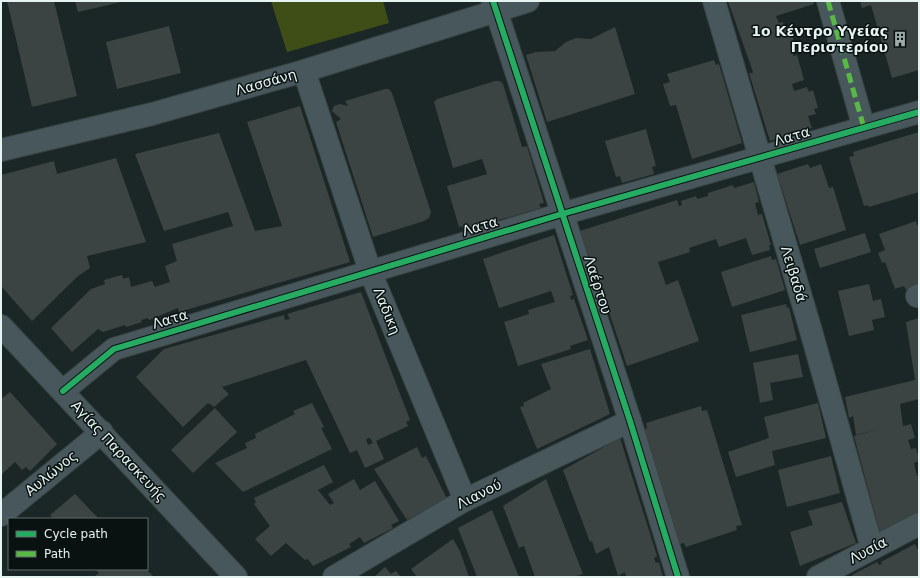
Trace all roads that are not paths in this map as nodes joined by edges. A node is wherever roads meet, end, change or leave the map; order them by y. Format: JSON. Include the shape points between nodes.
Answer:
{"nodes":[{"id":1,"x":528,"y":1,"type":"edge"},
{"id":2,"x":714,"y":1,"type":"edge"},
{"id":3,"x":828,"y":1,"type":"edge"},
{"id":4,"x":494,"y":6,"type":"edge"},
{"id":5,"x":304,"y":71,"type":"junction"},
{"id":6,"x":919,"y":112,"type":"edge"},
{"id":7,"x":864,"y":128,"type":"junction"},
{"id":8,"x":1,"y":148,"type":"edge"},
{"id":9,"x":760,"y":158,"type":"junction"},
{"id":10,"x":562,"y":214,"type":"junction"},
{"id":11,"x":370,"y":271,"type":"junction"},
{"id":12,"x":1,"y":326,"type":"edge"},
{"id":13,"x":63,"y":391,"type":"junction"},
{"id":14,"x":630,"y":421,"type":"junction"},
{"id":15,"x":102,"y":432,"type":"junction"},
{"id":16,"x":465,"y":500,"type":"junction"},
{"id":17,"x":1,"y":515,"type":"edge"},
{"id":18,"x":919,"y":524,"type":"edge"},
{"id":19,"x":872,"y":548,"type":"junction"},
{"id":20,"x":232,"y":576,"type":"edge"},
{"id":21,"x":334,"y":577,"type":"edge"},
{"id":22,"x":678,"y":577,"type":"edge"},
{"id":23,"x":818,"y":577,"type":"edge"}],
"edges":[{"from":1,"to":4,"type":"street","name":"Λασσάνη"},
{"from":2,"to":9,"type":"street","name":"Λειβαδά"},
{"from":3,"to":7,"type":"street"},
{"from":4,"to":5,"type":"street","name":"Λασσάνη"},
{"from":4,"to":10,"type":"street","name":"Λαέρτου"},
{"from":5,"to":8,"type":"street","name":"Λασσάνη","via":[[152,114]]},
{"from":5,"to":11,"type":"street","name":"Λαδικη"},
{"from":6,"to":7,"type":"street","name":"Λατα"},
{"from":7,"to":9,"type":"street","name":"Λατα"},
{"from":9,"to":10,"type":"street","name":"Λατα"},
{"from":9,"to":19,"type":"street","name":"Λειβαδά"},
{"from":10,"to":11,"type":"street","name":"Λατα"},
{"from":10,"to":14,"type":"street","name":"Λαέρτου"},
{"from":11,"to":13,"type":"street","name":"Λατα","via":[[114,349]]},
{"from":11,"to":16,"type":"street","name":"Λαδικη"},
{"from":12,"to":13,"type":"street","name":"Αγίας Παρασκευής"},
{"from":13,"to":15,"type":"street","name":"Αγίας Παρασκευής"},
{"from":14,"to":16,"type":"street","name":"Λιανού"},
{"from":14,"to":22,"type":"street","name":"Λαέρτου"},
{"from":15,"to":17,"type":"street","name":"Αυλώνος"},
{"from":15,"to":20,"type":"street","name":"Αγίας Παρασκευής"},
{"from":16,"to":21,"type":"street","name":"Λιανού"},
{"from":18,"to":19,"type":"street","name":"Λυσία"},
{"from":19,"to":23,"type":"street","name":"Λυσία"}]}
